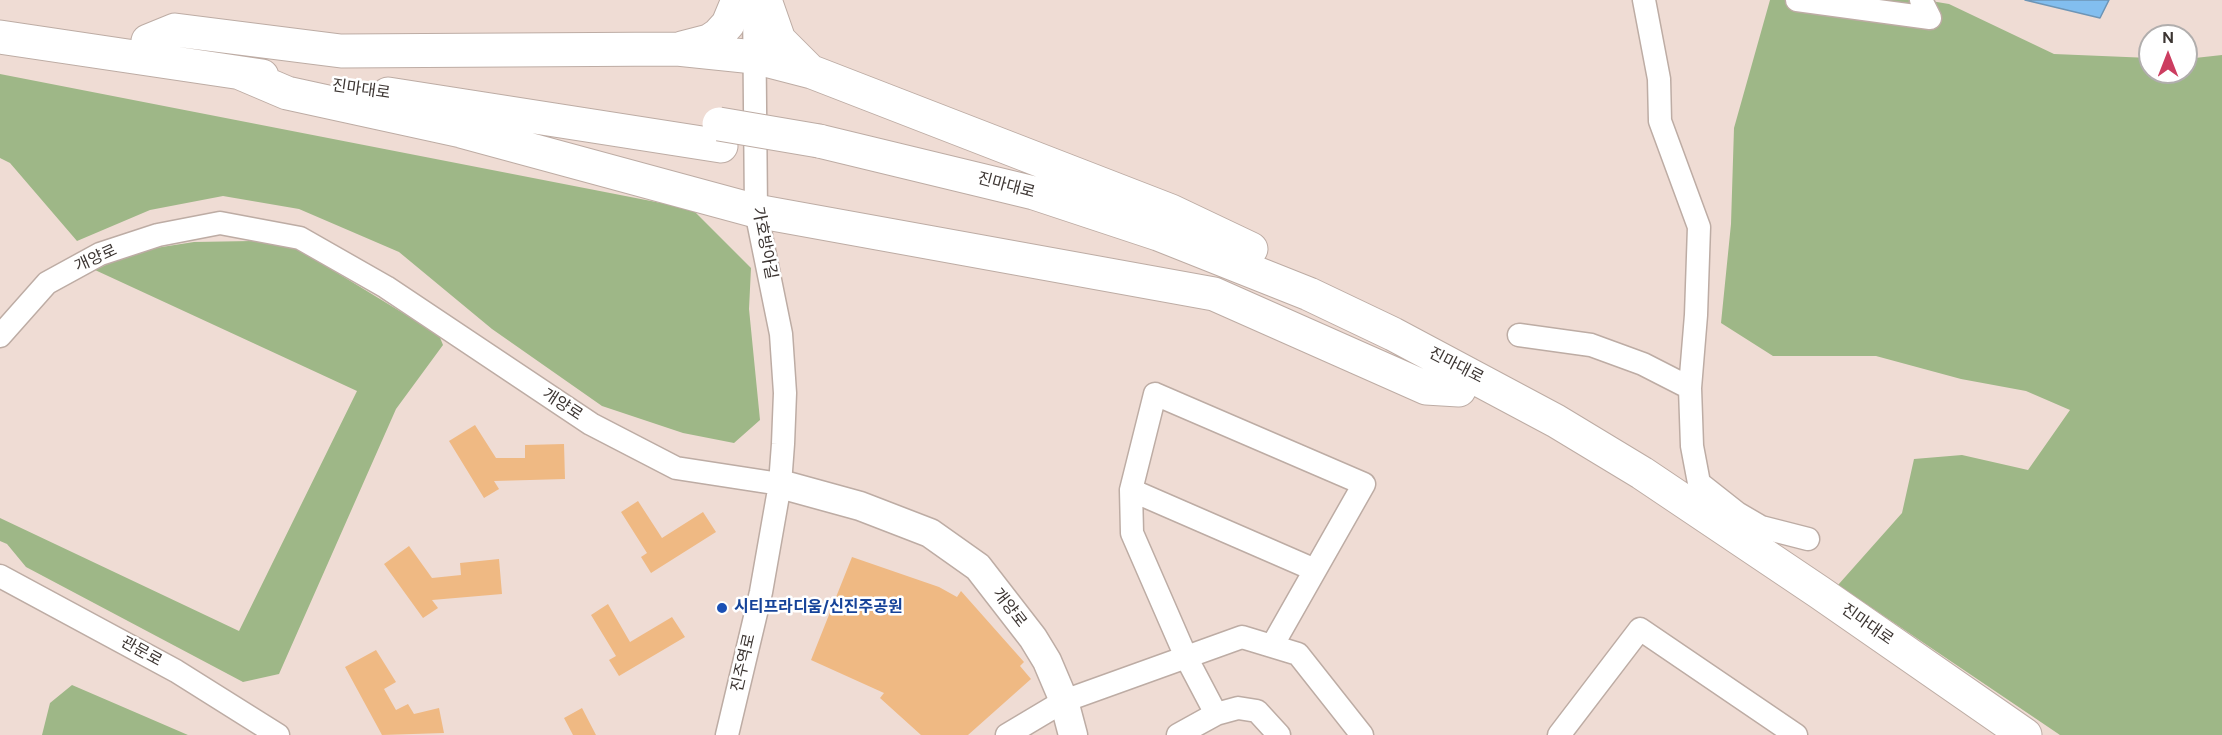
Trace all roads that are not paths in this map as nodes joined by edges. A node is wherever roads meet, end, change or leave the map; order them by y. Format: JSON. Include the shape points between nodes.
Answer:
{"nodes":[{"id":1,"x":738,"y":0,"type":"edge"},
{"id":2,"x":754,"y":0,"type":"edge"},
{"id":3,"x":765,"y":0,"type":"edge"},
{"id":4,"x":1644,"y":0,"type":"edge"},
{"id":5,"x":1797,"y":0,"type":"edge"},
{"id":6,"x":1921,"y":0,"type":"edge"},
{"id":7,"x":0,"y":16,"type":"edge"},
{"id":8,"x":0,"y":37,"type":"edge"},
{"id":9,"x":148,"y":40,"type":"junction"},
{"id":10,"x":677,"y":49,"type":"junction"},
{"id":11,"x":754,"y":57,"type":"junction"},
{"id":12,"x":812,"y":72,"type":"junction"},
{"id":13,"x":240,"y":73,"type":"junction"},
{"id":14,"x":720,"y":135,"type":"junction"},
{"id":15,"x":819,"y":152,"type":"junction"},
{"id":16,"x":756,"y":211,"type":"junction"},
{"id":17,"x":1393,"y":334,"type":"junction"},
{"id":18,"x":1519,"y":335,"type":"dead end"},
{"id":19,"x":0,"y":336,"type":"edge"},
{"id":20,"x":1690,"y":388,"type":"junction"},
{"id":21,"x":1459,"y":390,"type":"junction"},
{"id":22,"x":780,"y":484,"type":"junction"},
{"id":23,"x":1131,"y":490,"type":"junction"},
{"id":24,"x":1808,"y":539,"type":"dead end"},
{"id":25,"x":1315,"y":570,"type":"junction"},
{"id":26,"x":0,"y":576,"type":"edge"},
{"id":27,"x":1272,"y":646,"type":"junction"},
{"id":28,"x":1186,"y":657,"type":"junction"},
{"id":29,"x":1064,"y":701,"type":"junction"},
{"id":30,"x":1216,"y":714,"type":"junction"},
{"id":31,"x":278,"y":735,"type":"edge"},
{"id":32,"x":727,"y":735,"type":"edge"},
{"id":33,"x":1007,"y":735,"type":"edge"},
{"id":34,"x":1073,"y":735,"type":"edge"},
{"id":35,"x":1178,"y":735,"type":"edge"},
{"id":36,"x":1279,"y":735,"type":"edge"},
{"id":37,"x":1362,"y":735,"type":"edge"},
{"id":38,"x":1558,"y":735,"type":"edge"},
{"id":39,"x":1796,"y":735,"type":"edge"},
{"id":40,"x":1990,"y":735,"type":"edge"},
{"id":41,"x":2025,"y":735,"type":"edge"}],
"edges":[{"from":1,"to":10,"type":"highway","via":[[728,24],[718,35]]},
{"from":2,"to":11,"type":"street","name":"가호방아길"},
{"from":3,"to":12,"type":"highway","via":[[779,40]]},
{"from":4,"to":20,"type":"street","via":[[1659,79],[1660,120],[1699,227]]},
{"from":5,"to":6,"type":"street","via":[[1930,18]]},
{"from":7,"to":9,"type":"highway","name":"진마대로"},
{"from":8,"to":13,"type":"highway","name":"진마대로"},
{"from":9,"to":10,"type":"highway","via":[[175,30],[341,51]]},
{"from":9,"to":14,"type":"highway","name":"진마대로"},
{"from":10,"to":11,"type":"highway"},
{"from":11,"to":12,"type":"highway"},
{"from":11,"to":16,"type":"street","name":"가호방아길"},
{"from":12,"to":17,"type":"highway","via":[[1172,211],[1358,302]]},
{"from":13,"to":14,"type":"highway","name":"진마대로"},
{"from":13,"to":16,"type":"highway","via":[[286,93],[461,131]]},
{"from":14,"to":15,"type":"highway","bridge":true},
{"from":15,"to":17,"type":"highway","name":"진마대로","via":[[1034,193],[1146,230],[1309,294]]},
{"from":15,"to":21,"type":"highway","name":"진마대로","via":[[1151,253],[1300,313]]},
{"from":16,"to":21,"type":"highway","via":[[1214,294],[1426,388]]},
{"from":16,"to":22,"type":"street","name":"가호방아길","via":[[784,362]]},
{"from":17,"to":41,"type":"highway","name":"진마대로","via":[[1556,421],[1642,473]]},
{"from":18,"to":20,"type":"street","via":[[1592,345],[1643,364]]},
{"from":19,"to":22,"type":"street","name":"개양로","via":[[47,283],[100,254],[158,235],[220,223],[243,227],[300,238],[386,287],[591,424],[676,468]]},
{"from":20,"to":24,"type":"street","via":[[1692,446],[1699,483],[1761,528]]},
{"from":21,"to":40,"type":"highway","name":"진마대로","via":[[1631,490]]},
{"from":22,"to":29,"type":"main road","name":"개양로","via":[[860,506],[930,533],[978,567],[1033,638]]},
{"from":22,"to":32,"type":"street","name":"진주역로","via":[[761,592]]},
{"from":23,"to":25,"type":"street"},
{"from":23,"to":25,"type":"street","via":[[1155,394],[1364,483]]},
{"from":23,"to":28,"type":"street","via":[[1132,533]]},
{"from":25,"to":27,"type":"street"},
{"from":26,"to":31,"type":"street","name":"관문로","via":[[176,671]]},
{"from":27,"to":28,"type":"street","via":[[1242,637]]},
{"from":27,"to":37,"type":"street","via":[[1298,654]]},
{"from":28,"to":29,"type":"street"},
{"from":28,"to":30,"type":"street"},
{"from":29,"to":33,"type":"street"},
{"from":29,"to":34,"type":"main road","name":"개양로"},
{"from":30,"to":35,"type":"street"},
{"from":30,"to":36,"type":"street","via":[[1238,708],[1257,711]]},
{"from":38,"to":39,"type":"street","via":[[1640,629]]}]}
